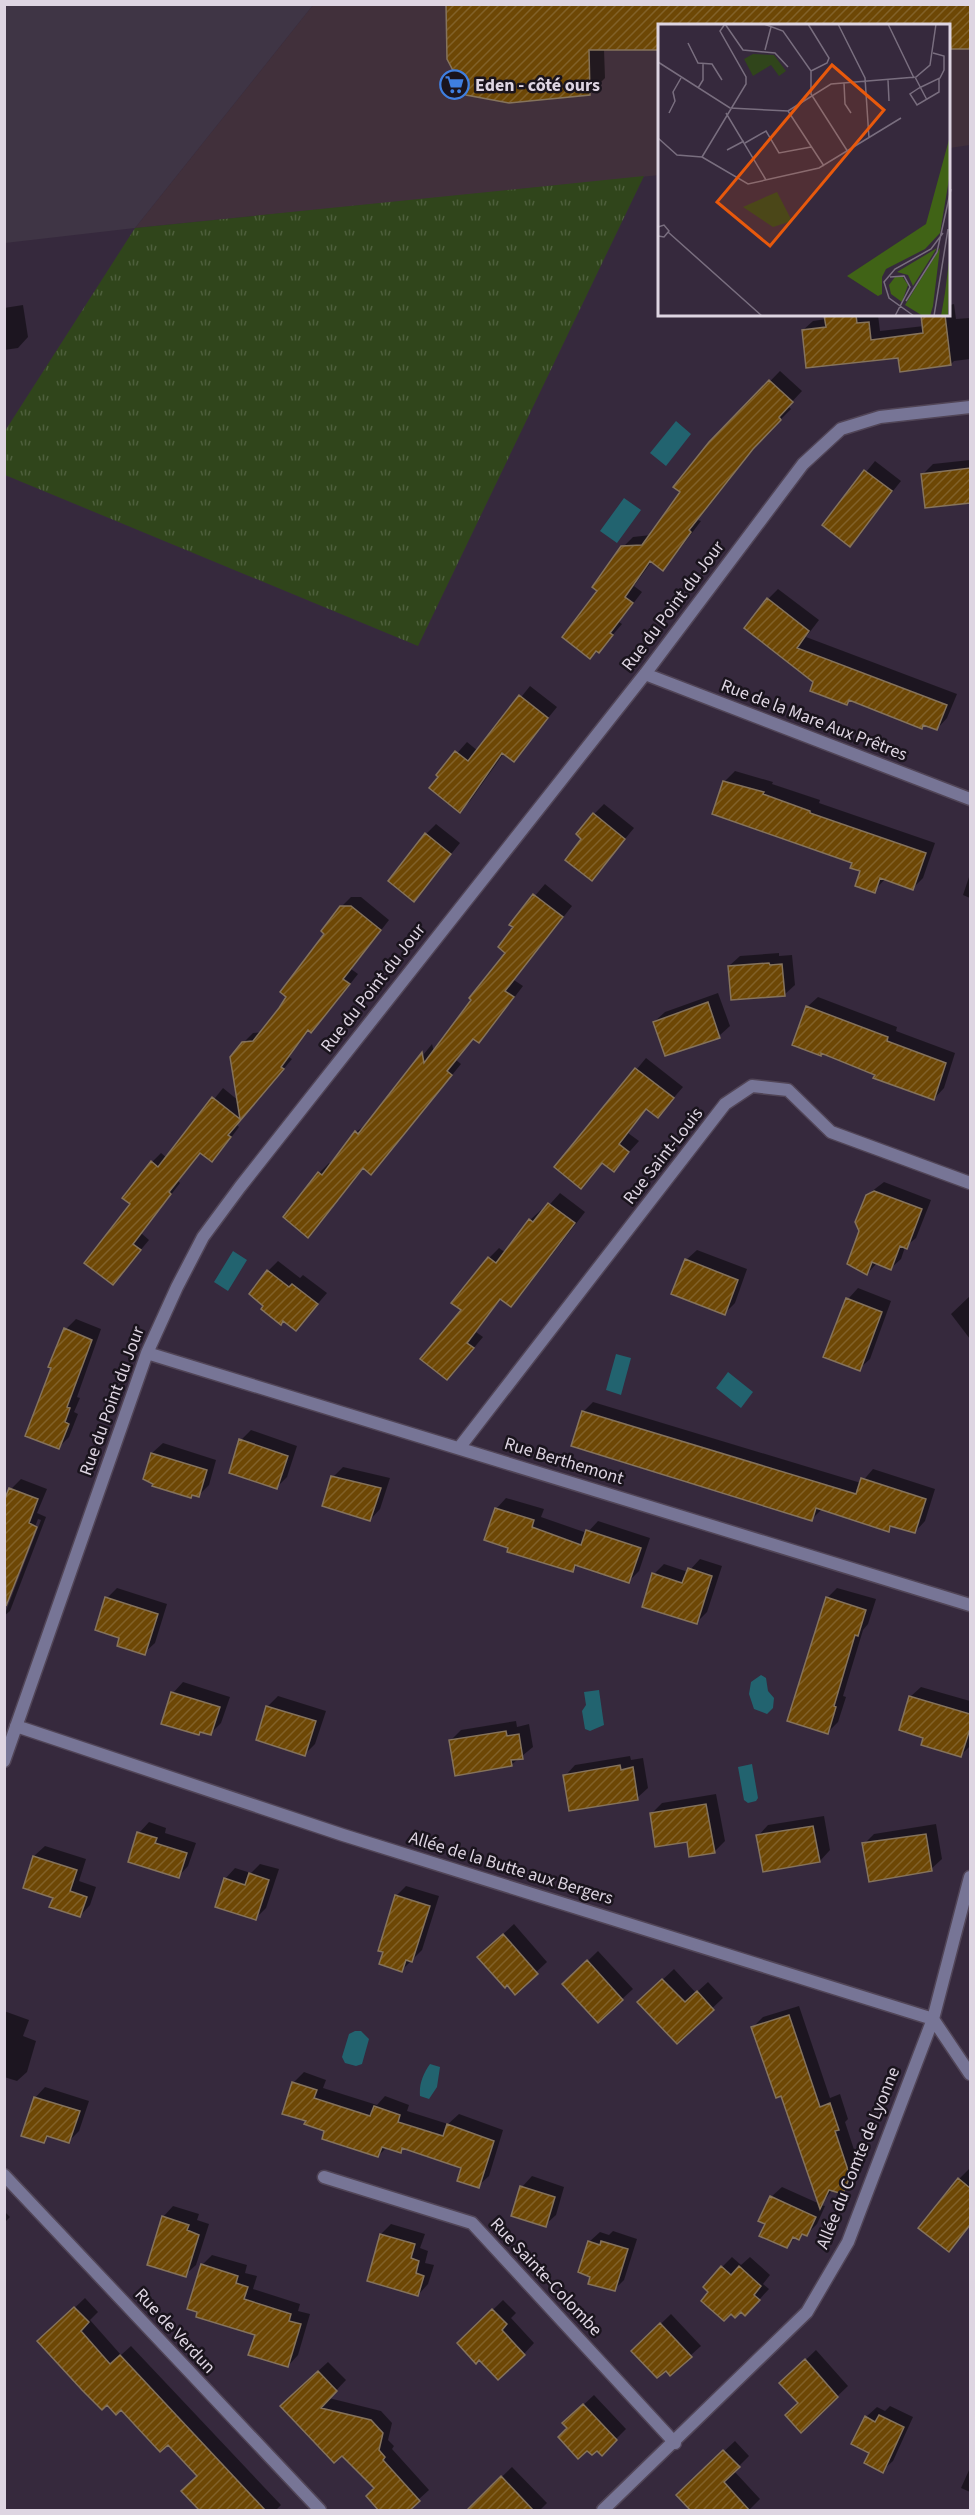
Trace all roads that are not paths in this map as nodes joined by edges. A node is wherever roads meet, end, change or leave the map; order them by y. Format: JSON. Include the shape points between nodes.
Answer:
{"nodes":[{"id":1,"x":970,"y":407,"type":"edge"},
{"id":2,"x":645,"y":674,"type":"junction"},
{"id":3,"x":970,"y":799,"type":"edge"},
{"id":4,"x":970,"y":1183,"type":"edge"},
{"id":5,"x":147,"y":1353,"type":"junction"},
{"id":6,"x":459,"y":1448,"type":"junction"},
{"id":7,"x":970,"y":1605,"type":"edge"},
{"id":8,"x":16,"y":1726,"type":"junction"},
{"id":9,"x":4,"y":1761,"type":"edge"},
{"id":10,"x":970,"y":1877,"type":"edge"},
{"id":11,"x":933,"y":2019,"type":"junction"},
{"id":12,"x":970,"y":2074,"type":"edge"},
{"id":13,"x":4,"y":2175,"type":"edge"},
{"id":14,"x":324,"y":2177,"type":"dead end"},
{"id":15,"x":675,"y":2443,"type":"junction"},
{"id":16,"x":320,"y":2511,"type":"edge"},
{"id":17,"x":603,"y":2511,"type":"edge"}],
"edges":[{"from":1,"to":2,"type":"street","name":"Rue du Point du Jour","via":[[880,417],[841,429],[803,464]]},
{"from":2,"to":3,"type":"street","name":"Rue de la Mare Aux Prêtres"},
{"from":2,"to":5,"type":"street","name":"Rue du Point du Jour","via":[[240,1186],[203,1237]]},
{"from":4,"to":6,"type":"street","name":"Rue Saint-Louis","via":[[831,1132],[788,1090],[752,1086],[725,1104]]},
{"from":5,"to":6,"type":"street","name":"Rue Berthemont"},
{"from":5,"to":8,"type":"street","name":"Rue du Point du Jour"},
{"from":6,"to":7,"type":"street","name":"Rue Berthemont"},
{"from":8,"to":9,"type":"street","name":"Rue du Point du Jour"},
{"from":8,"to":11,"type":"street","name":"Allée de la Butte aux Bergers","via":[[343,1835]]},
{"from":10,"to":11,"type":"street","name":"Allée du Comte de Lyonne"},
{"from":11,"to":12,"type":"street"},
{"from":11,"to":15,"type":"street","name":"Allée du Comte de Lyonne","via":[[848,2242],[807,2312]]},
{"from":13,"to":16,"type":"street","name":"Rue de Verdun"},
{"from":14,"to":15,"type":"street","name":"Rue Sainte-Colombe","via":[[472,2223]]},
{"from":15,"to":17,"type":"street","name":"Allée du Comte de Lyonne"}]}
